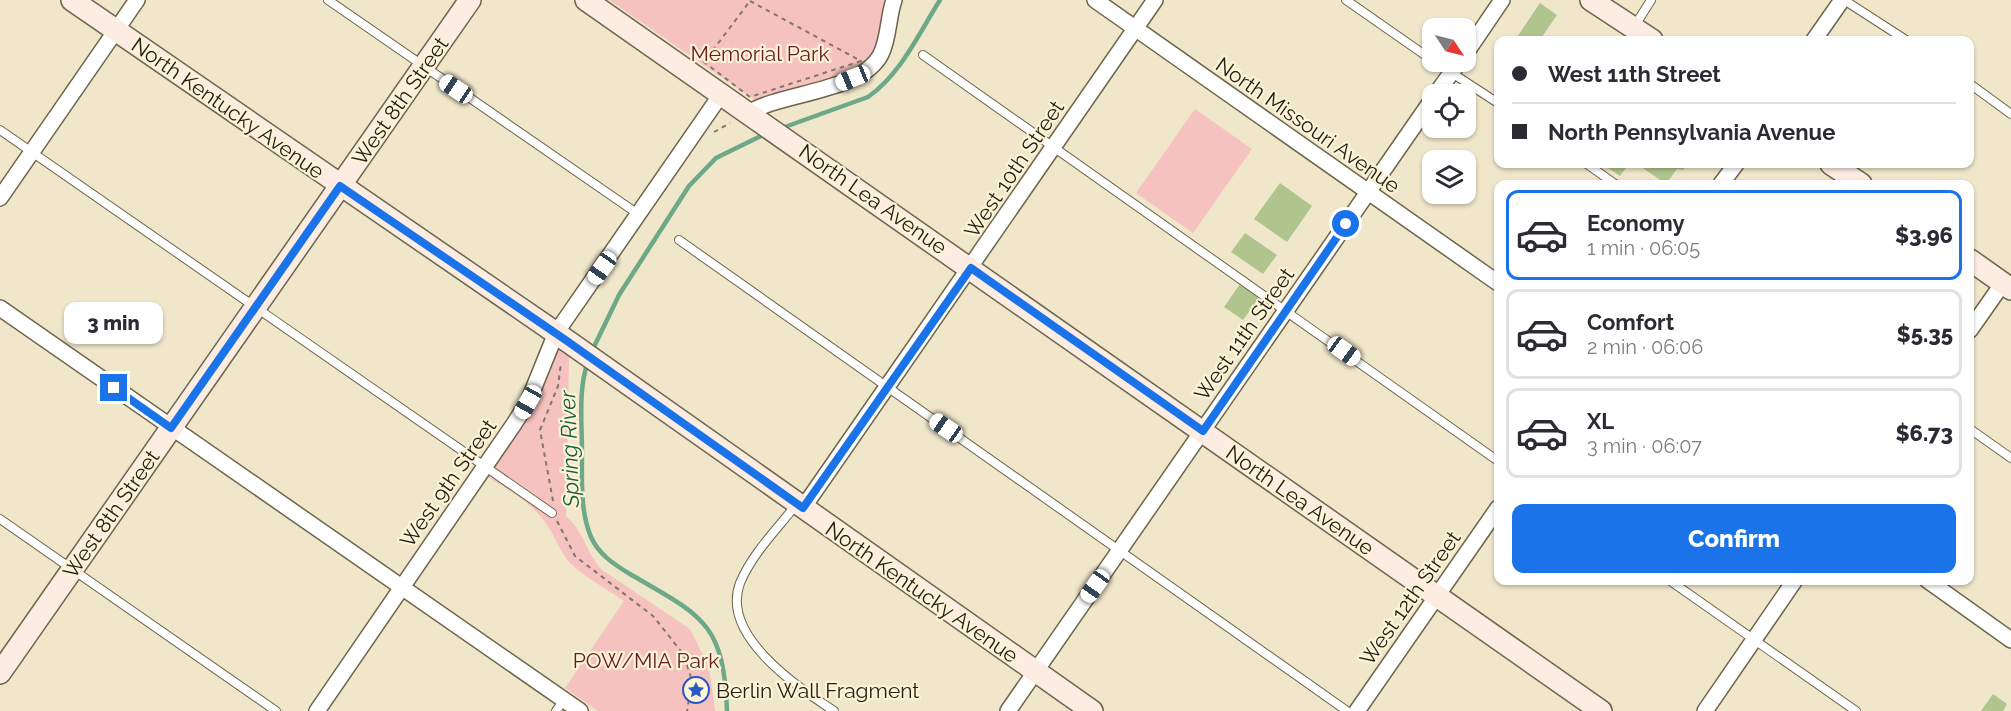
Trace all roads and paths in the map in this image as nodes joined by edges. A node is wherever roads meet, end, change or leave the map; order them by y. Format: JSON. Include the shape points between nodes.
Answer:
{"nodes":[{"id":1,"x":72,"y":0,"type":"edge"},
{"id":2,"x":137,"y":0,"type":"edge"},
{"id":3,"x":328,"y":0,"type":"edge"},
{"id":4,"x":470,"y":0,"type":"edge"},
{"id":5,"x":585,"y":0,"type":"edge"},
{"id":6,"x":894,"y":0,"type":"edge"},
{"id":7,"x":1095,"y":0,"type":"edge"},
{"id":8,"x":1155,"y":0,"type":"edge"},
{"id":9,"x":1346,"y":0,"type":"edge"},
{"id":10,"x":1502,"y":0,"type":"edge"},
{"id":11,"x":1591,"y":0,"type":"edge"},
{"id":12,"x":1651,"y":0,"type":"edge"},
{"id":13,"x":1843,"y":0,"type":"edge"},
{"id":14,"x":1633,"y":28,"type":"junction"},
{"id":15,"x":1135,"y":29,"type":"junction"},
{"id":16,"x":116,"y":30,"type":"junction"},
{"id":17,"x":1646,"y":36,"type":"edge"},
{"id":18,"x":1817,"y":36,"type":"edge"},
{"id":19,"x":1899,"y":36,"type":"edge"},
{"id":20,"x":1476,"y":38,"type":"edge"},
{"id":21,"x":1422,"y":53,"type":"edge"},
{"id":22,"x":923,"y":55,"type":"dead end"},
{"id":23,"x":861,"y":61,"type":"joint"},
{"id":24,"x":423,"y":67,"type":"junction"},
{"id":25,"x":1461,"y":72,"type":"edge"},
{"id":26,"x":1974,"y":87,"type":"edge"},
{"id":27,"x":722,"y":93,"type":"junction"},
{"id":28,"x":1494,"y":100,"type":"edge"},
{"id":29,"x":1422,"y":114,"type":"edge"},
{"id":30,"x":2011,"y":114,"type":"edge"},
{"id":31,"x":752,"y":116,"type":"junction"},
{"id":32,"x":0,"y":130,"type":"edge"},
{"id":33,"x":1054,"y":147,"type":"junction"},
{"id":34,"x":32,"y":152,"type":"junction"},
{"id":35,"x":1593,"y":168,"type":"edge"},
{"id":36,"x":1837,"y":168,"type":"edge"},
{"id":37,"x":1609,"y":180,"type":"edge"},
{"id":38,"x":1855,"y":180,"type":"edge"},
{"id":39,"x":340,"y":186,"type":"junction"},
{"id":40,"x":1368,"y":192,"type":"junction"},
{"id":41,"x":0,"y":198,"type":"edge"},
{"id":42,"x":638,"y":214,"type":"junction"},
{"id":43,"x":679,"y":240,"type":"dead end"},
{"id":44,"x":1974,"y":263,"type":"edge"},
{"id":45,"x":971,"y":268,"type":"junction"},
{"id":46,"x":1494,"y":280,"type":"edge"},
{"id":47,"x":2009,"y":288,"type":"edge"},
{"id":48,"x":256,"y":306,"type":"junction"},
{"id":49,"x":0,"y":308,"type":"edge"},
{"id":50,"x":1286,"y":310,"type":"junction"},
{"id":51,"x":1974,"y":326,"type":"edge"},
{"id":52,"x":556,"y":333,"type":"junction"},
{"id":53,"x":558,"y":386,"type":"dead end"},
{"id":54,"x":888,"y":387,"type":"junction"},
{"id":55,"x":171,"y":428,"type":"junction"},
{"id":56,"x":1203,"y":431,"type":"junction"},
{"id":57,"x":1974,"y":432,"type":"edge"},
{"id":58,"x":1494,"y":458,"type":"edge"},
{"id":59,"x":2011,"y":458,"type":"edge"},
{"id":60,"x":485,"y":467,"type":"junction"},
{"id":61,"x":800,"y":506,"type":"junction"},
{"id":62,"x":552,"y":513,"type":"junction"},
{"id":63,"x":1494,"y":514,"type":"edge"},
{"id":64,"x":0,"y":519,"type":"edge"},
{"id":65,"x":1119,"y":551,"type":"junction"},
{"id":66,"x":72,"y":570,"type":"junction"},
{"id":67,"x":1676,"y":585,"type":"edge"},
{"id":68,"x":1792,"y":585,"type":"edge"},
{"id":69,"x":1934,"y":585,"type":"edge"},
{"id":70,"x":402,"y":588,"type":"junction"},
{"id":71,"x":1437,"y":596,"type":"junction"},
{"id":72,"x":1754,"y":640,"type":"junction"},
{"id":73,"x":2011,"y":640,"type":"edge"},
{"id":74,"x":1035,"y":672,"type":"junction"},
{"id":75,"x":0,"y":674,"type":"edge"},
{"id":76,"x":560,"y":705,"type":"edge"},
{"id":77,"x":276,"y":711,"type":"edge"},
{"id":78,"x":317,"y":711,"type":"edge"},
{"id":79,"x":580,"y":711,"type":"edge"},
{"id":80,"x":687,"y":711,"type":"edge"},
{"id":81,"x":834,"y":711,"type":"edge"},
{"id":82,"x":1008,"y":711,"type":"edge"},
{"id":83,"x":1092,"y":711,"type":"edge"},
{"id":84,"x":1347,"y":711,"type":"edge"},
{"id":85,"x":1357,"y":711,"type":"edge"},
{"id":86,"x":1601,"y":711,"type":"edge"},
{"id":87,"x":1705,"y":711,"type":"edge"},
{"id":88,"x":1856,"y":711,"type":"edge"}],
"edges":[{"from":1,"to":16,"type":"street","name":"North Kentucky Avenue"},
{"from":2,"to":16,"type":"street"},
{"from":3,"to":24,"type":"lane"},
{"from":4,"to":24,"type":"street","name":"West 8th Street"},
{"from":5,"to":27,"type":"street","name":"North Lea Avenue"},
{"from":6,"to":31,"type":"street","via":[[884,47],[876,62],[839,83],[776,100]]},
{"from":7,"to":15,"type":"street","name":"North Missouri Avenue"},
{"from":8,"to":15,"type":"street","name":"West 10th Street"},
{"from":9,"to":21,"type":"lane"},
{"from":10,"to":20,"type":"street"},
{"from":11,"to":14,"type":"street"},
{"from":12,"to":14,"type":"lane"},
{"from":13,"to":18,"type":"street"},
{"from":13,"to":19,"type":"lane"},
{"from":14,"to":17,"type":"street"},
{"from":15,"to":33,"type":"street","name":"West 10th Street"},
{"from":15,"to":40,"type":"street","name":"North Missouri Avenue"},
{"from":16,"to":34,"type":"street"},
{"from":16,"to":39,"type":"street","name":"North Kentucky Avenue"},
{"from":22,"to":33,"type":"lane"},
{"from":23,"to":23,"type":"path","via":[[750,97],[704,62],[750,0]]},
{"from":24,"to":39,"type":"street","name":"West 8th Street"},
{"from":24,"to":42,"type":"lane"},
{"from":25,"to":28,"type":"lane"},
{"from":26,"to":30,"type":"lane"},
{"from":27,"to":31,"type":"street","name":"North Lea Avenue"},
{"from":27,"to":42,"type":"street","name":"West 9th Street"},
{"from":29,"to":40,"type":"street","name":"West 11th Street"},
{"from":31,"to":45,"type":"street","name":"North Lea Avenue"},
{"from":32,"to":34,"type":"lane"},
{"from":33,"to":45,"type":"street","name":"West 10th Street"},
{"from":33,"to":50,"type":"lane"},
{"from":34,"to":41,"type":"street"},
{"from":34,"to":48,"type":"lane"},
{"from":35,"to":37,"type":"lane"},
{"from":36,"to":38,"type":"street"},
{"from":39,"to":48,"type":"street","name":"West 8th Street"},
{"from":39,"to":52,"type":"street","name":"North Kentucky Avenue"},
{"from":40,"to":46,"type":"street","name":"North Missouri Avenue"},
{"from":40,"to":50,"type":"street","name":"West 11th Street"},
{"from":42,"to":52,"type":"street","name":"West 9th Street"},
{"from":43,"to":54,"type":"lane"},
{"from":44,"to":47,"type":"street"},
{"from":45,"to":54,"type":"street","name":"West 10th Street"},
{"from":45,"to":56,"type":"street","name":"North Lea Avenue"},
{"from":47,"to":51,"type":"street"},
{"from":48,"to":55,"type":"street","name":"West 8th Street"},
{"from":48,"to":60,"type":"lane"},
{"from":49,"to":55,"type":"street"},
{"from":50,"to":56,"type":"street","name":"West 11th Street"},
{"from":50,"to":58,"type":"lane"},
{"from":52,"to":60,"type":"street","name":"West 9th Street","via":[[528,402]]},
{"from":52,"to":61,"type":"street","name":"North Kentucky Avenue"},
{"from":53,"to":62,"type":"path","via":[[540,430],[552,485]]},
{"from":54,"to":61,"type":"street","name":"West 10th Street"},
{"from":54,"to":65,"type":"lane"},
{"from":55,"to":66,"type":"street","name":"West 8th Street"},
{"from":55,"to":70,"type":"street"},
{"from":56,"to":65,"type":"street","name":"West 11th Street"},
{"from":56,"to":71,"type":"street","name":"North Lea Avenue"},
{"from":57,"to":59,"type":"lane"},
{"from":60,"to":62,"type":"lane"},
{"from":60,"to":70,"type":"street","name":"West 9th Street"},
{"from":61,"to":74,"type":"street","name":"North Kentucky Avenue"},
{"from":61,"to":81,"type":"lane","via":[[762,547],[740,582],[738,612],[754,642],[775,667]]},
{"from":62,"to":80,"type":"path","via":[[575,556],[653,616],[684,655],[692,681]]},
{"from":63,"to":71,"type":"street","name":"West 12th Street"},
{"from":64,"to":66,"type":"lane"},
{"from":65,"to":74,"type":"street","name":"West 11th Street"},
{"from":65,"to":84,"type":"lane"},
{"from":66,"to":75,"type":"street","name":"West 8th Street"},
{"from":66,"to":77,"type":"lane"},
{"from":67,"to":72,"type":"lane"},
{"from":68,"to":72,"type":"street"},
{"from":69,"to":73,"type":"street"},
{"from":70,"to":76,"type":"street"},
{"from":70,"to":78,"type":"street","name":"West 9th Street"},
{"from":71,"to":85,"type":"street","name":"West 12th Street"},
{"from":71,"to":86,"type":"street","name":"North Lea Avenue"},
{"from":72,"to":87,"type":"street"},
{"from":72,"to":88,"type":"lane"},
{"from":74,"to":82,"type":"street","name":"West 11th Street"},
{"from":74,"to":83,"type":"street","name":"North Kentucky Avenue"},
{"from":76,"to":79,"type":"street"}]}
